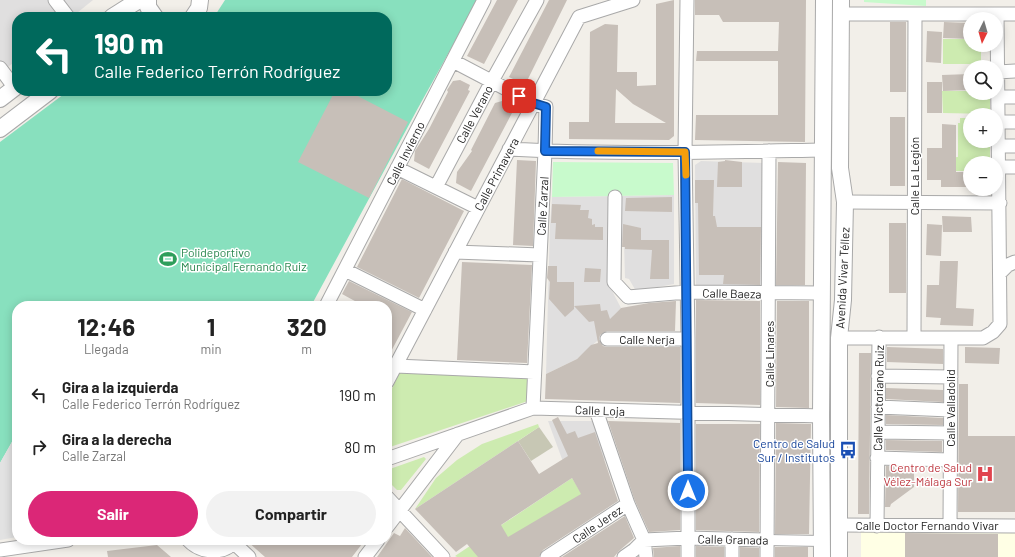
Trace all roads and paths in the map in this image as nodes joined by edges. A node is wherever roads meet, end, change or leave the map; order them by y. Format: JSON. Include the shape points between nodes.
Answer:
{"nodes":[{"id":1,"x":55,"y":0,"type":"edge"},
{"id":2,"x":139,"y":0,"type":"edge"},
{"id":3,"x":148,"y":0,"type":"edge"},
{"id":4,"x":200,"y":0,"type":"edge"},
{"id":5,"x":484,"y":0,"type":"edge"},
{"id":6,"x":537,"y":0,"type":"edge"},
{"id":7,"x":633,"y":0,"type":"edge"},
{"id":8,"x":687,"y":0,"type":"edge"},
{"id":9,"x":824,"y":0,"type":"edge"},
{"id":10,"x":841,"y":7,"type":"edge"},
{"id":11,"x":64,"y":12,"type":"edge"},
{"id":12,"x":120,"y":12,"type":"edge"},
{"id":13,"x":152,"y":12,"type":"edge"},
{"id":14,"x":196,"y":12,"type":"edge"},
{"id":15,"x":915,"y":14,"type":"junction"},
{"id":16,"x":963,"y":14,"type":"edge"},
{"id":17,"x":1003,"y":14,"type":"edge"},
{"id":18,"x":1015,"y":14,"type":"edge"},
{"id":19,"x":453,"y":61,"type":"junction"},
{"id":20,"x":0,"y":68,"type":"edge"},
{"id":21,"x":1015,"y":71,"type":"edge"},
{"id":22,"x":1003,"y":72,"type":"edge"},
{"id":23,"x":492,"y":81,"type":"junction"},
{"id":24,"x":12,"y":82,"type":"edge"},
{"id":25,"x":12,"y":90,"type":"edge"},
{"id":26,"x":43,"y":96,"type":"edge"},
{"id":27,"x":1003,"y":97,"type":"edge"},
{"id":28,"x":1015,"y":97,"type":"edge"},
{"id":29,"x":0,"y":99,"type":"edge"},
{"id":30,"x":533,"y":103,"type":"junction"},
{"id":31,"x":1003,"y":122,"type":"edge"},
{"id":32,"x":1015,"y":122,"type":"edge"},
{"id":33,"x":0,"y":129,"type":"edge"},
{"id":34,"x":1003,"y":146,"type":"edge"},
{"id":35,"x":1015,"y":146,"type":"edge"},
{"id":36,"x":509,"y":149,"type":"junction"},
{"id":37,"x":823,"y":150,"type":"junction"},
{"id":38,"x":545,"y":151,"type":"junction"},
{"id":39,"x":769,"y":151,"type":"junction"},
{"id":40,"x":685,"y":152,"type":"junction"},
{"id":41,"x":1003,"y":167,"type":"edge"},
{"id":42,"x":1015,"y":167,"type":"edge"},
{"id":43,"x":397,"y":168,"type":"junction"},
{"id":44,"x":436,"y":187,"type":"junction"},
{"id":45,"x":1000,"y":196,"type":"edge"},
{"id":46,"x":615,"y":197,"type":"dead end"},
{"id":47,"x":845,"y":202,"type":"junction"},
{"id":48,"x":914,"y":202,"type":"junction"},
{"id":49,"x":1000,"y":202,"type":"junction"},
{"id":50,"x":478,"y":208,"type":"junction"},
{"id":51,"x":455,"y":252,"type":"junction"},
{"id":52,"x":540,"y":255,"type":"junction"},
{"id":53,"x":1015,"y":262,"type":"edge"},
{"id":54,"x":344,"y":270,"type":"junction"},
{"id":55,"x":1000,"y":273,"type":"junction"},
{"id":56,"x":687,"y":292,"type":"junction"},
{"id":57,"x":769,"y":293,"type":"junction"},
{"id":58,"x":822,"y":293,"type":"junction"},
{"id":59,"x":328,"y":301,"type":"edge"},
{"id":60,"x":425,"y":310,"type":"junction"},
{"id":61,"x":839,"y":338,"type":"junction"},
{"id":62,"x":879,"y":338,"type":"junction"},
{"id":63,"x":914,"y":338,"type":"junction"},
{"id":64,"x":951,"y":338,"type":"junction"},
{"id":65,"x":607,"y":339,"type":"dead end"},
{"id":66,"x":688,"y":339,"type":"junction"},
{"id":67,"x":396,"y":366,"type":"junction"},
{"id":68,"x":534,"y":372,"type":"junction"},
{"id":69,"x":392,"y":373,"type":"edge"},
{"id":70,"x":878,"y":376,"type":"junction"},
{"id":71,"x":951,"y":378,"type":"junction"},
{"id":72,"x":878,"y":407,"type":"junction"},
{"id":73,"x":533,"y":408,"type":"junction"},
{"id":74,"x":596,"y":410,"type":"junction"},
{"id":75,"x":950,"y":410,"type":"junction"},
{"id":76,"x":687,"y":412,"type":"junction"},
{"id":77,"x":768,"y":415,"type":"junction"},
{"id":78,"x":821,"y":416,"type":"junction"},
{"id":79,"x":878,"y":432,"type":"junction"},
{"id":80,"x":950,"y":433,"type":"junction"},
{"id":81,"x":458,"y":434,"type":"junction"},
{"id":82,"x":392,"y":457,"type":"edge"},
{"id":83,"x":878,"y":458,"type":"junction"},
{"id":84,"x":950,"y":460,"type":"junction"},
{"id":85,"x":392,"y":502,"type":"edge"},
{"id":86,"x":628,"y":504,"type":"junction"},
{"id":87,"x":399,"y":510,"type":"junction"},
{"id":88,"x":392,"y":520,"type":"edge"},
{"id":89,"x":839,"y":525,"type":"junction"},
{"id":90,"x":950,"y":525,"type":"junction"},
{"id":91,"x":877,"y":526,"type":"junction"},
{"id":92,"x":1015,"y":526,"type":"edge"},
{"id":93,"x":688,"y":538,"type":"junction"},
{"id":94,"x":732,"y":539,"type":"junction"},
{"id":95,"x":644,"y":540,"type":"junction"},
{"id":96,"x":767,"y":540,"type":"junction"},
{"id":97,"x":822,"y":541,"type":"junction"},
{"id":98,"x":34,"y":545,"type":"edge"},
{"id":99,"x":193,"y":545,"type":"edge"},
{"id":100,"x":229,"y":545,"type":"edge"},
{"id":101,"x":238,"y":545,"type":"edge"},
{"id":102,"x":374,"y":545,"type":"edge"},
{"id":103,"x":0,"y":550,"type":"edge"},
{"id":104,"x":204,"y":554,"type":"edge"},
{"id":105,"x":249,"y":557,"type":"edge"},
{"id":106,"x":366,"y":557,"type":"edge"},
{"id":107,"x":443,"y":557,"type":"edge"},
{"id":108,"x":547,"y":557,"type":"edge"},
{"id":109,"x":624,"y":557,"type":"edge"},
{"id":110,"x":646,"y":557,"type":"edge"},
{"id":111,"x":688,"y":557,"type":"edge"},
{"id":112,"x":732,"y":557,"type":"edge"},
{"id":113,"x":767,"y":557,"type":"edge"},
{"id":114,"x":822,"y":557,"type":"edge"},
{"id":115,"x":839,"y":557,"type":"edge"}],
"edges":[{"from":1,"to":11,"type":"street"},
{"from":2,"to":12,"type":"street"},
{"from":3,"to":13,"type":"street"},
{"from":4,"to":14,"type":"street"},
{"from":5,"to":19,"type":"street","name":"Calle Invierno"},
{"from":6,"to":23,"type":"street","name":"Calle Verano"},
{"from":7,"to":30,"type":"street","name":"Calle Primavera","via":[[579,17]]},
{"from":8,"to":40,"type":"street"},
{"from":9,"to":37,"type":"street","name":"Avenida Vivar Téllez"},
{"from":10,"to":15,"type":"street"},
{"from":10,"to":47,"type":"street","name":"Avenida Vivar Téllez","via":[[840,168]]},
{"from":15,"to":16,"type":"street"},
{"from":15,"to":48,"type":"street","name":"Calle La Legión"},
{"from":17,"to":18,"type":"street"},
{"from":19,"to":23,"type":"street","name":"Calle Zarzal"},
{"from":19,"to":43,"type":"street","name":"Calle Invierno"},
{"from":20,"to":24,"type":"street"},
{"from":21,"to":22,"type":"street"},
{"from":23,"to":30,"type":"street","name":"Calle Zarzal"},
{"from":23,"to":44,"type":"street","name":"Calle Verano"},
{"from":25,"to":29,"type":"street"},
{"from":26,"to":33,"type":"street"},
{"from":27,"to":28,"type":"street"},
{"from":30,"to":36,"type":"street","name":"Calle Primavera"},
{"from":30,"to":38,"type":"street","name":"Calle Zarzal","via":[[546,107]]},
{"from":31,"to":32,"type":"street"},
{"from":34,"to":35,"type":"street"},
{"from":36,"to":38,"type":"street"},
{"from":36,"to":50,"type":"street","name":"Calle Primavera"},
{"from":37,"to":39,"type":"street"},
{"from":37,"to":58,"type":"street","name":"Avenida Vivar Téllez"},
{"from":38,"to":40,"type":"street"},
{"from":38,"to":52,"type":"street","name":"Calle Zarzal"},
{"from":39,"to":40,"type":"street"},
{"from":39,"to":57,"type":"street","name":"Calle Linares"},
{"from":40,"to":56,"type":"street"},
{"from":41,"to":42,"type":"street"},
{"from":43,"to":44,"type":"street"},
{"from":43,"to":54,"type":"street","name":"Calle Invierno"},
{"from":44,"to":50,"type":"street"},
{"from":45,"to":49,"type":"street"},
{"from":46,"to":56,"type":"street","name":"Calle Baeza","via":[[614,282],[628,297]]},
{"from":47,"to":48,"type":"street"},
{"from":47,"to":61,"type":"street","name":"Avenida Vivar Téllez","via":[[844,300]]},
{"from":48,"to":49,"type":"street"},
{"from":48,"to":63,"type":"street","name":"Calle La Legión"},
{"from":49,"to":55,"type":"street"},
{"from":50,"to":51,"type":"street","name":"Calle Primavera"},
{"from":51,"to":52,"type":"street"},
{"from":51,"to":60,"type":"street","name":"Calle Primavera"},
{"from":52,"to":68,"type":"street","name":"Calle Zarzal"},
{"from":53,"to":55,"type":"street"},
{"from":54,"to":59,"type":"street","name":"Calle Invierno"},
{"from":54,"to":60,"type":"street"},
{"from":55,"to":64,"type":"street","via":[[1000,324],[994,332],[983,338]]},
{"from":56,"to":57,"type":"street","name":"Calle Baeza"},
{"from":56,"to":66,"type":"street"},
{"from":57,"to":58,"type":"street","name":"Calle Baeza"},
{"from":57,"to":77,"type":"street","name":"Calle Linares"},
{"from":58,"to":78,"type":"street","name":"Avenida Vivar Téllez"},
{"from":60,"to":67,"type":"street","name":"Calle Primavera"},
{"from":61,"to":62,"type":"street"},
{"from":61,"to":89,"type":"street","name":"Avenida Vivar Téllez"},
{"from":62,"to":63,"type":"street"},
{"from":62,"to":70,"type":"street","name":"Calle Victoriano Ruiz"},
{"from":63,"to":64,"type":"street"},
{"from":64,"to":71,"type":"street","name":"Calle Valladolid"},
{"from":65,"to":66,"type":"street","name":"Calle Nerja"},
{"from":66,"to":76,"type":"street"},
{"from":67,"to":68,"type":"street"},
{"from":67,"to":69,"type":"street","name":"Calle Primavera"},
{"from":68,"to":73,"type":"street","name":"Calle Zarzal"},
{"from":70,"to":71,"type":"street"},
{"from":70,"to":72,"type":"street","name":"Calle Victoriano Ruiz"},
{"from":71,"to":75,"type":"street","name":"Calle Valladolid"},
{"from":72,"to":75,"type":"street"},
{"from":72,"to":79,"type":"street","name":"Calle Victoriano Ruiz"},
{"from":73,"to":74,"type":"street","name":"Calle Loja"},
{"from":73,"to":81,"type":"street","name":"Calle Loja"},
{"from":74,"to":76,"type":"street","name":"Calle Loja"},
{"from":74,"to":86,"type":"street"},
{"from":75,"to":80,"type":"street","name":"Calle Valladolid"},
{"from":76,"to":77,"type":"street","name":"Calle Loja"},
{"from":76,"to":93,"type":"street"},
{"from":77,"to":78,"type":"street","name":"Calle Loja"},
{"from":77,"to":96,"type":"street","name":"Calle Linares"},
{"from":78,"to":97,"type":"street","name":"Avenida Vivar Téllez"},
{"from":79,"to":80,"type":"street"},
{"from":79,"to":83,"type":"street","name":"Calle Victoriano Ruiz"},
{"from":80,"to":84,"type":"street","name":"Calle Valladolid"},
{"from":81,"to":82,"type":"street","name":"Calle Loja"},
{"from":81,"to":87,"type":"street"},
{"from":83,"to":84,"type":"street","name":"Calle Victoriano Ruiz"},
{"from":83,"to":91,"type":"street","name":"Calle Victoriano Ruiz"},
{"from":84,"to":90,"type":"street","name":"Calle Valladolid"},
{"from":85,"to":87,"type":"street"},
{"from":86,"to":95,"type":"street"},
{"from":86,"to":108,"type":"street","name":"Calle Jerez"},
{"from":87,"to":88,"type":"street"},
{"from":87,"to":107,"type":"street"},
{"from":89,"to":91,"type":"street","name":"Calle Doctor Fernando Vivar"},
{"from":89,"to":115,"type":"street","name":"Avenida Vivar Téllez"},
{"from":90,"to":91,"type":"street","name":"Calle Doctor Fernando Vivar"},
{"from":90,"to":92,"type":"street","name":"Calle Doctor Fernando Vivar"},
{"from":93,"to":94,"type":"street","name":"Calle Granada"},
{"from":93,"to":95,"type":"street","name":"Calle Granada"},
{"from":93,"to":111,"type":"street"},
{"from":94,"to":96,"type":"street","name":"Calle Granada"},
{"from":94,"to":112,"type":"street"},
{"from":95,"to":109,"type":"street"},
{"from":95,"to":110,"type":"street"},
{"from":96,"to":97,"type":"street","name":"Calle Granada"},
{"from":96,"to":113,"type":"street","name":"Calle Linares"},
{"from":97,"to":114,"type":"street","name":"Avenida Vivar Téllez"},
{"from":98,"to":103,"type":"street"},
{"from":99,"to":104,"type":"street"},
{"from":100,"to":104,"type":"street"},
{"from":101,"to":105,"type":"street"},
{"from":102,"to":106,"type":"street"}]}
